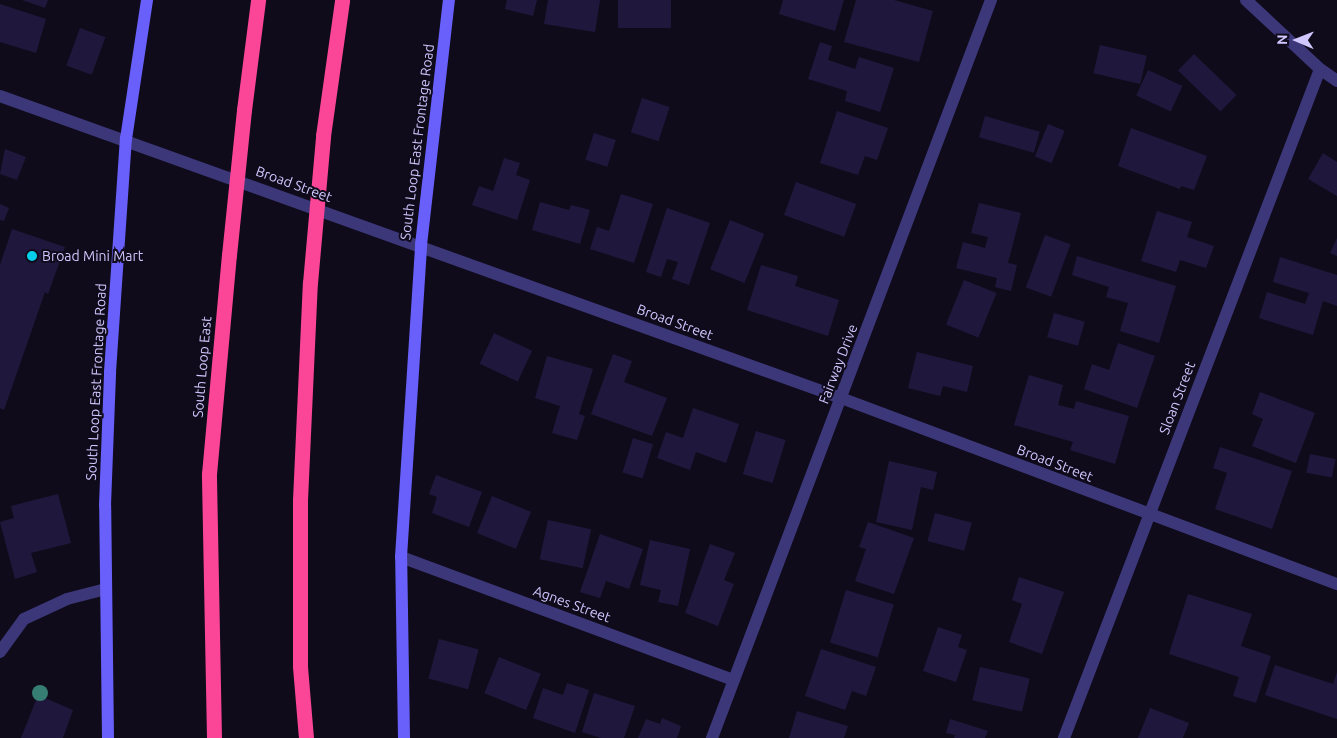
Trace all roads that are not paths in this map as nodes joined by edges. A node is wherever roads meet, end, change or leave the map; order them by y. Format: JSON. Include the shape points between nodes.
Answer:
{"nodes":[{"id":1,"x":147,"y":0,"type":"edge"},
{"id":2,"x":258,"y":0,"type":"edge"},
{"id":3,"x":342,"y":0,"type":"edge"},
{"id":4,"x":449,"y":0,"type":"edge"},
{"id":5,"x":991,"y":0,"type":"edge"},
{"id":6,"x":1246,"y":0,"type":"edge"},
{"id":7,"x":1320,"y":69,"type":"junction"},
{"id":8,"x":1337,"y":81,"type":"edge"},
{"id":9,"x":0,"y":96,"type":"edge"},
{"id":10,"x":126,"y":139,"type":"junction"},
{"id":11,"x":421,"y":245,"type":"junction"},
{"id":12,"x":841,"y":398,"type":"junction"},
{"id":13,"x":1148,"y":514,"type":"junction"},
{"id":14,"x":401,"y":557,"type":"junction"},
{"id":15,"x":1337,"y":584,"type":"edge"},
{"id":16,"x":106,"y":589,"type":"junction"},
{"id":17,"x":0,"y":652,"type":"edge"},
{"id":18,"x":733,"y":680,"type":"junction"},
{"id":19,"x":108,"y":738,"type":"edge"},
{"id":20,"x":214,"y":738,"type":"edge"},
{"id":21,"x":306,"y":738,"type":"edge"},
{"id":22,"x":404,"y":738,"type":"edge"},
{"id":23,"x":712,"y":738,"type":"edge"},
{"id":24,"x":1064,"y":738,"type":"edge"}],
"edges":[{"from":1,"to":10,"type":"main road","name":"South Loop East Frontage Road"},
{"from":2,"to":20,"type":"highway","name":"South Loop East","bridge":true,"via":[[229,255],[209,474]]},
{"from":3,"to":21,"type":"highway","bridge":true,"via":[[322,136],[310,282],[300,500],[300,666]]},
{"from":4,"to":11,"type":"main road","name":"South Loop East Frontage Road"},
{"from":5,"to":12,"type":"street","name":"Fairway Drive"},
{"from":6,"to":7,"type":"street"},
{"from":7,"to":8,"type":"street"},
{"from":7,"to":13,"type":"street","name":"Sloan Street"},
{"from":9,"to":10,"type":"street","name":"Broad Street"},
{"from":10,"to":11,"type":"street","name":"Broad Street"},
{"from":10,"to":16,"type":"main road","name":"South Loop East Frontage Road","via":[[110,372],[105,506]]},
{"from":11,"to":12,"type":"street","name":"Broad Street"},
{"from":11,"to":14,"type":"main road","name":"South Loop East Frontage Road"},
{"from":12,"to":13,"type":"street","name":"Broad Street"},
{"from":12,"to":18,"type":"street","name":"Fairway Drive"},
{"from":13,"to":15,"type":"street","name":"Broad Street"},
{"from":13,"to":24,"type":"street","name":"Sloan Street"},
{"from":14,"to":18,"type":"street","name":"Agnes Street"},
{"from":14,"to":22,"type":"main road","name":"South Loop East Frontage Road"},
{"from":16,"to":17,"type":"street","via":[[67,599],[24,619]]},
{"from":16,"to":19,"type":"main road","name":"South Loop East Frontage Road"},
{"from":18,"to":23,"type":"street","name":"Fairway Drive"}]}
